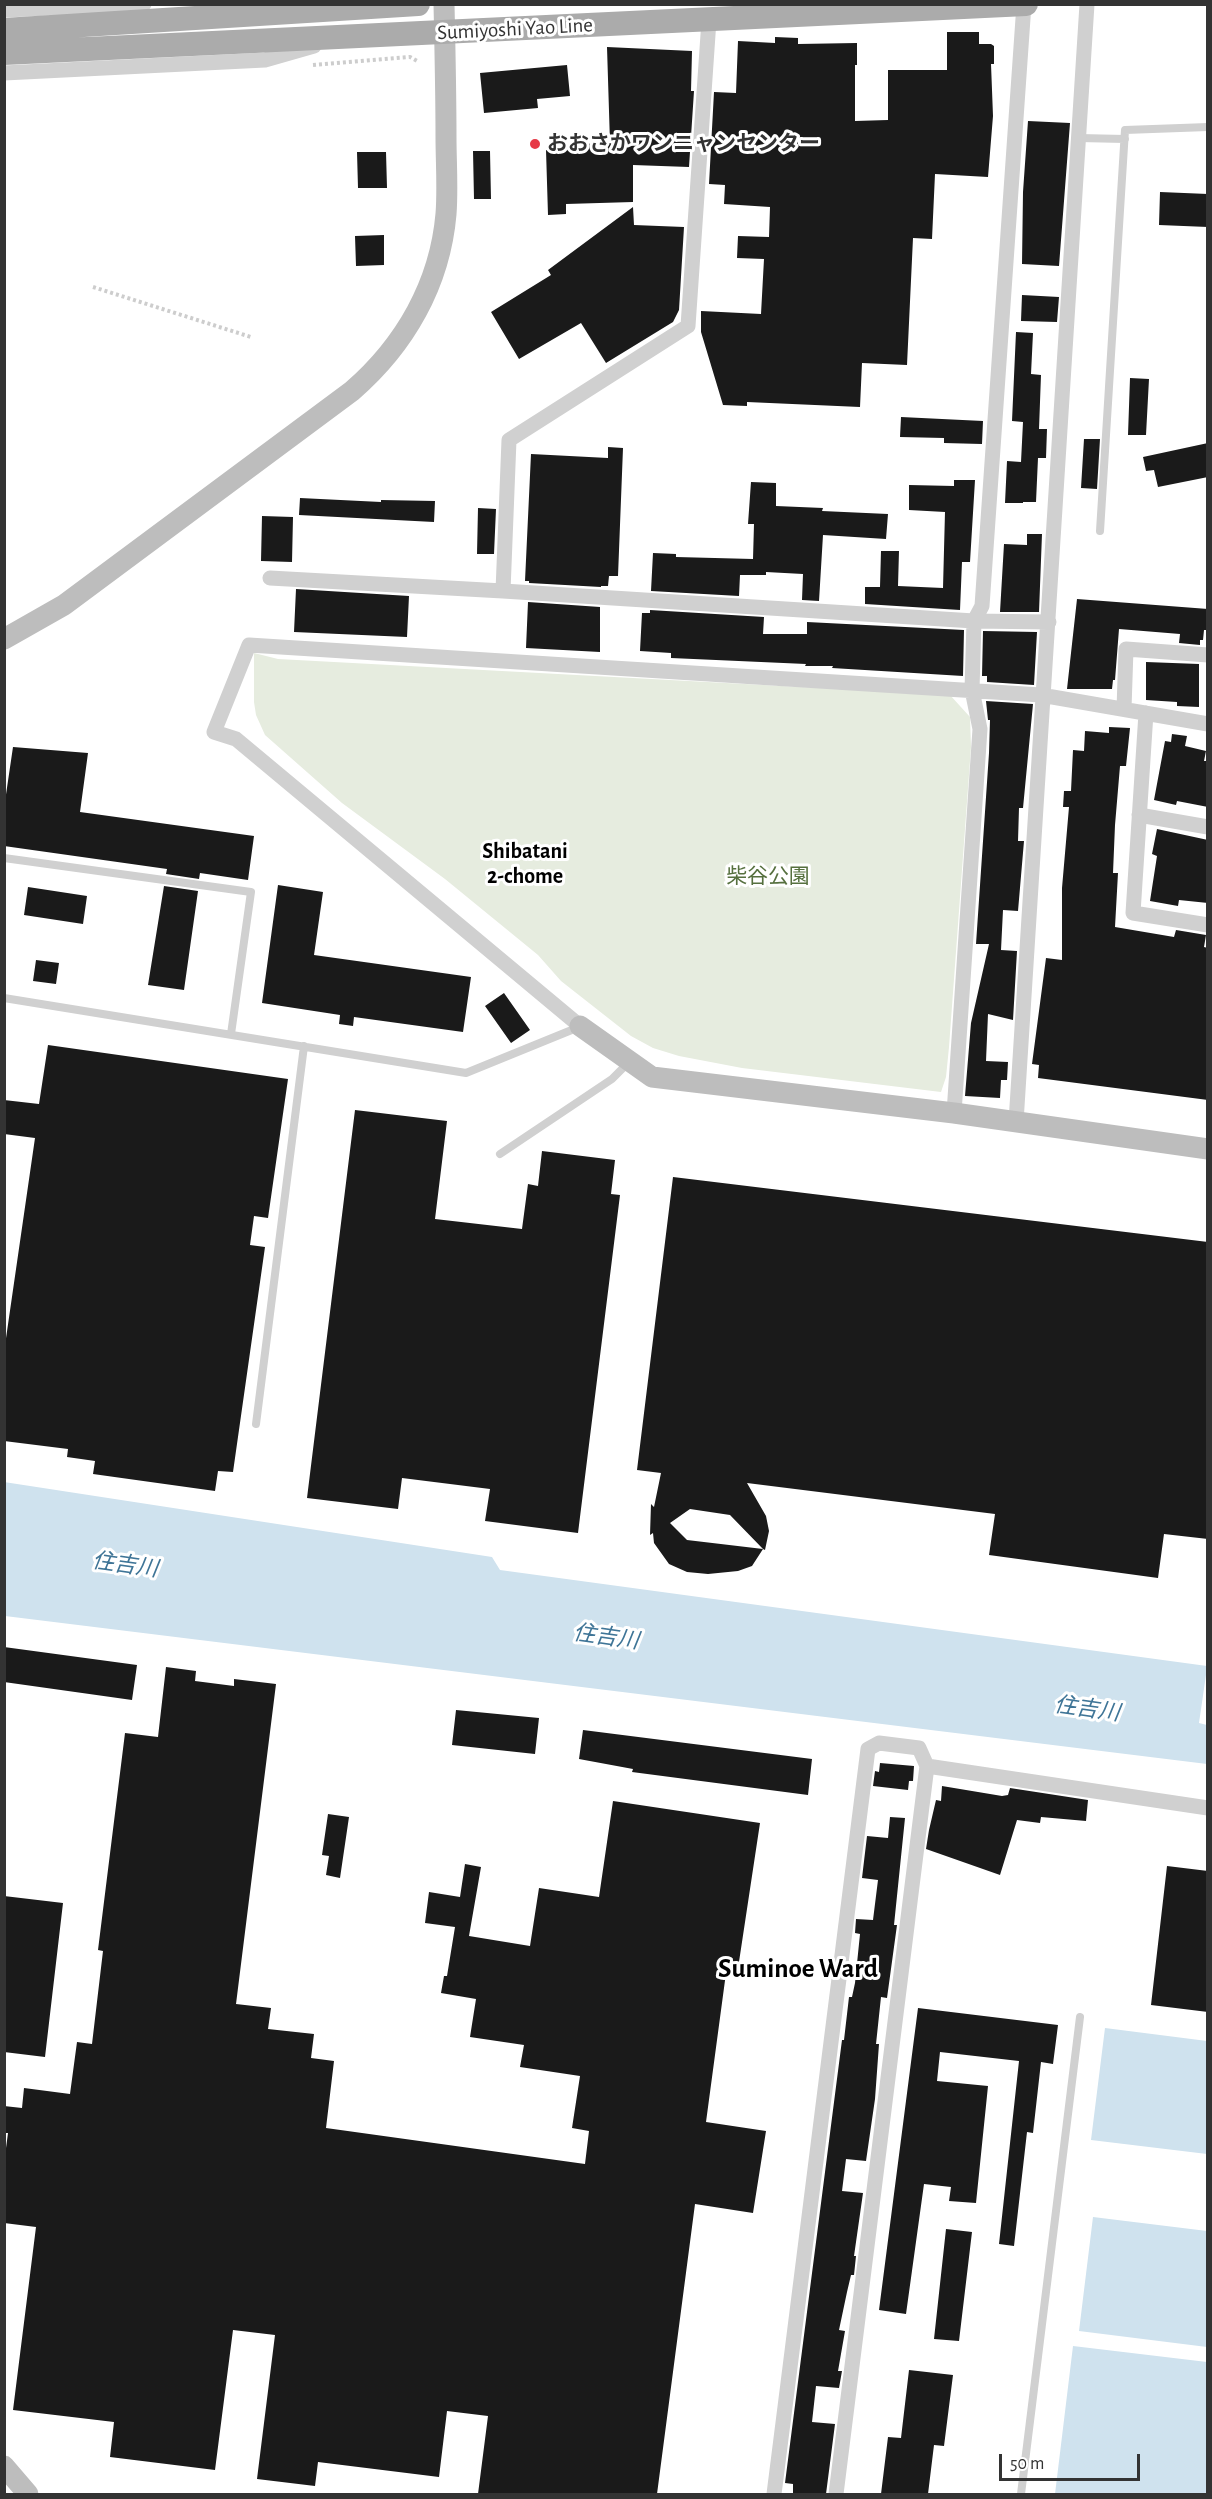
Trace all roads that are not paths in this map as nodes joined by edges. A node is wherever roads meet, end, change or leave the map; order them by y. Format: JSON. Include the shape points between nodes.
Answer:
{"nodes":[{"id":1,"x":144,"y":4,"type":"edge"},
{"id":2,"x":418,"y":4,"type":"edge"},
{"id":3,"x":444,"y":4,"type":"edge"},
{"id":4,"x":1025,"y":4,"type":"edge"},
{"id":5,"x":1087,"y":4,"type":"edge"},
{"id":6,"x":314,"y":7,"type":"edge"},
{"id":7,"x":4,"y":10,"type":"edge"},
{"id":8,"x":709,"y":20,"type":"junction"},
{"id":9,"x":4,"y":30,"type":"edge"},
{"id":10,"x":445,"y":33,"type":"junction"},
{"id":11,"x":342,"y":37,"type":"junction"},
{"id":12,"x":4,"y":52,"type":"edge"},
{"id":13,"x":4,"y":73,"type":"edge"},
{"id":14,"x":1208,"y":127,"type":"edge"},
{"id":15,"x":1079,"y":138,"type":"junction"},
{"id":16,"x":1125,"y":139,"type":"junction"},
{"id":17,"x":1100,"y":531,"type":"dead end"},
{"id":18,"x":270,"y":578,"type":"dead end"},
{"id":19,"x":503,"y":591,"type":"junction"},
{"id":20,"x":974,"y":621,"type":"junction"},
{"id":21,"x":1049,"y":622,"type":"junction"},
{"id":22,"x":4,"y":639,"type":"edge"},
{"id":23,"x":1208,"y":655,"type":"edge"},
{"id":24,"x":972,"y":690,"type":"junction"},
{"id":25,"x":1041,"y":695,"type":"junction"},
{"id":26,"x":1124,"y":709,"type":"junction"},
{"id":27,"x":1146,"y":713,"type":"junction"},
{"id":28,"x":1208,"y":724,"type":"edge"},
{"id":29,"x":1139,"y":815,"type":"junction"},
{"id":30,"x":1208,"y":827,"type":"edge"},
{"id":31,"x":4,"y":858,"type":"edge"},
{"id":32,"x":1208,"y":925,"type":"edge"},
{"id":33,"x":4,"y":998,"type":"edge"},
{"id":34,"x":580,"y":1026,"type":"junction"},
{"id":35,"x":231,"y":1035,"type":"junction"},
{"id":36,"x":304,"y":1046,"type":"junction"},
{"id":37,"x":630,"y":1061,"type":"junction"},
{"id":38,"x":954,"y":1113,"type":"junction"},
{"id":39,"x":1016,"y":1122,"type":"junction"},
{"id":40,"x":1208,"y":1149,"type":"edge"},
{"id":41,"x":500,"y":1154,"type":"dead end"},
{"id":42,"x":256,"y":1424,"type":"dead end"},
{"id":43,"x":927,"y":1766,"type":"junction"},
{"id":44,"x":1208,"y":1808,"type":"edge"},
{"id":45,"x":1080,"y":2017,"type":"dead end"},
{"id":46,"x":4,"y":2466,"type":"edge"},
{"id":47,"x":28,"y":2494,"type":"edge"},
{"id":48,"x":774,"y":2494,"type":"edge"},
{"id":49,"x":836,"y":2494,"type":"edge"},
{"id":50,"x":1021,"y":2494,"type":"edge"}],
"edges":[{"from":1,"to":7,"type":"street"},
{"from":2,"to":6,"type":"main road","name":"Sumiyoshi Yao Line"},
{"from":3,"to":10,"type":"street"},
{"from":4,"to":8,"type":"main road","name":"Sumiyoshi Yao Line"},
{"from":4,"to":20,"type":"street","via":[[982,606]]},
{"from":5,"to":15,"type":"street"},
{"from":6,"to":9,"type":"main road","name":"Sumiyoshi Yao Line"},
{"from":8,"to":10,"type":"main road","name":"Sumiyoshi Yao Line"},
{"from":8,"to":19,"type":"street","via":[[688,326],[509,440]]},
{"from":10,"to":11,"type":"main road","name":"Sumiyoshi Yao Line"},
{"from":10,"to":22,"type":"street","via":[[445,223],[431,281],[409,327],[352,391],[64,605]]},
{"from":11,"to":12,"type":"main road","name":"Sumiyoshi Yao Line"},
{"from":11,"to":13,"type":"street","via":[[265,60]]},
{"from":14,"to":16,"type":"lane","via":[[1125,130]]},
{"from":15,"to":16,"type":"lane"},
{"from":15,"to":21,"type":"street"},
{"from":16,"to":17,"type":"lane"},
{"from":18,"to":19,"type":"street"},
{"from":19,"to":20,"type":"street"},
{"from":20,"to":21,"type":"street"},
{"from":20,"to":24,"type":"street"},
{"from":21,"to":25,"type":"street"},
{"from":23,"to":26,"type":"street","via":[[1126,649]]},
{"from":24,"to":25,"type":"street"},
{"from":24,"to":34,"type":"street","via":[[249,645],[214,732],[236,739]]},
{"from":24,"to":38,"type":"street","via":[[980,729]]},
{"from":25,"to":26,"type":"street"},
{"from":25,"to":39,"type":"street"},
{"from":26,"to":27,"type":"street"},
{"from":27,"to":28,"type":"street"},
{"from":27,"to":29,"type":"street"},
{"from":29,"to":30,"type":"street"},
{"from":29,"to":32,"type":"street","via":[[1133,913]]},
{"from":31,"to":35,"type":"lane","via":[[251,892]]},
{"from":33,"to":35,"type":"lane"},
{"from":34,"to":36,"type":"lane","via":[[466,1072]]},
{"from":34,"to":37,"type":"street"},
{"from":35,"to":36,"type":"lane"},
{"from":36,"to":42,"type":"lane"},
{"from":37,"to":38,"type":"street","via":[[652,1077]]},
{"from":37,"to":41,"type":"lane","via":[[612,1079]]},
{"from":38,"to":39,"type":"street"},
{"from":39,"to":40,"type":"street"},
{"from":43,"to":44,"type":"street"},
{"from":43,"to":48,"type":"street","via":[[919,1748],[879,1743],[868,1749]]},
{"from":43,"to":49,"type":"street"},
{"from":45,"to":50,"type":"lane"},
{"from":46,"to":47,"type":"street"}]}
